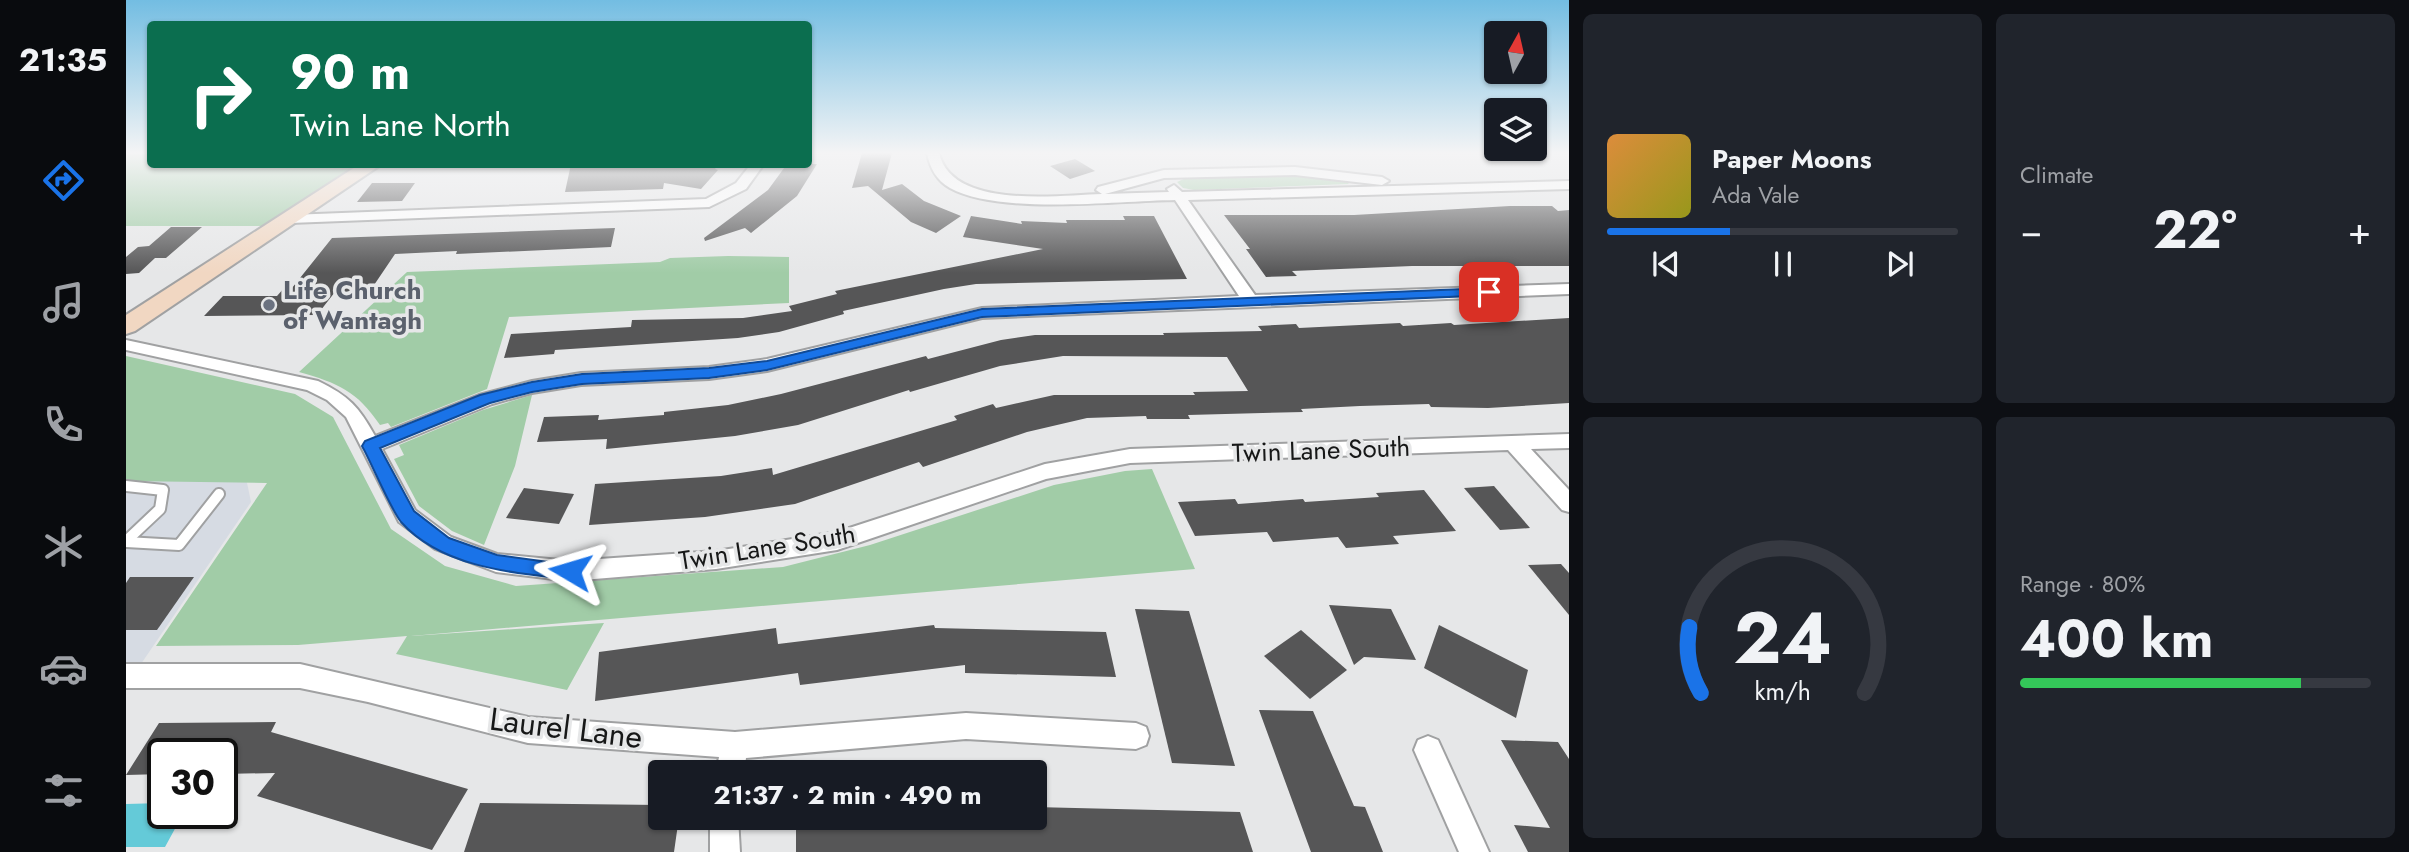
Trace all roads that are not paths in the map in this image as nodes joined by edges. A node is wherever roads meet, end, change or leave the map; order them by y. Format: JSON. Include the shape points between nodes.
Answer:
{"nodes":[{"id":1,"x":330,"y":193,"type":"edge"},
{"id":2,"x":728,"y":193,"type":"edge"},
{"id":3,"x":977,"y":193,"type":"edge"},
{"id":4,"x":1093,"y":193,"type":"edge"},
{"id":5,"x":1177,"y":193,"type":"edge"},
{"id":6,"x":1304,"y":193,"type":"edge"},
{"id":7,"x":1179,"y":196,"type":"junction"},
{"id":8,"x":1073,"y":198,"type":"junction"},
{"id":9,"x":290,"y":219,"type":"junction"},
{"id":10,"x":1569,"y":289,"type":"edge"},
{"id":11,"x":1250,"y":300,"type":"junction"},
{"id":12,"x":126,"y":326,"type":"edge"},
{"id":13,"x":126,"y":345,"type":"edge"},
{"id":14,"x":1569,"y":442,"type":"edge"},
{"id":15,"x":1514,"y":444,"type":"junction"},
{"id":16,"x":370,"y":446,"type":"junction"},
{"id":17,"x":126,"y":486,"type":"edge"},
{"id":18,"x":219,"y":494,"type":"dead end"},
{"id":19,"x":1569,"y":504,"type":"edge"},
{"id":20,"x":126,"y":541,"type":"edge"},
{"id":21,"x":126,"y":676,"type":"edge"},
{"id":22,"x":1136,"y":736,"type":"dead end"},
{"id":23,"x":1428,"y":750,"type":"dead end"},
{"id":24,"x":733,"y":758,"type":"edge"},
{"id":25,"x":724,"y":830,"type":"edge"},
{"id":26,"x":725,"y":852,"type":"edge"},
{"id":27,"x":1474,"y":852,"type":"edge"}],
"edges":[{"from":1,"to":9,"type":"main road"},
{"from":2,"to":9,"type":"street","via":[[709,203]]},
{"from":3,"to":8,"type":"street","via":[[1021,200]]},
{"from":4,"to":8,"type":"street"},
{"from":5,"to":7,"type":"street"},
{"from":6,"to":7,"type":"street"},
{"from":7,"to":8,"type":"street"},
{"from":7,"to":11,"type":"street"},
{"from":9,"to":12,"type":"main road"},
{"from":10,"to":11,"type":"street"},
{"from":11,"to":16,"type":"street","via":[[982,313],[767,365],[709,373],[582,379],[486,399]]},
{"from":13,"to":16,"type":"street","name":"Twin Lane South","via":[[312,385],[353,413]]},
{"from":14,"to":15,"type":"street","name":"Twin Lane South"},
{"from":15,"to":16,"type":"street","name":"Twin Lane South","via":[[1130,456],[1045,472],[837,541],[716,560],[570,571],[496,563],[443,543],[407,516]]},
{"from":15,"to":19,"type":"street"},
{"from":17,"to":20,"type":"lane","via":[[163,490],[160,509]]},
{"from":18,"to":20,"type":"lane","via":[[179,545]]},
{"from":21,"to":24,"type":"street","name":"Laurel Lane","via":[[300,676],[528,730]]},
{"from":22,"to":24,"type":"street","name":"Laurel Lane","via":[[966,726]]},
{"from":23,"to":27,"type":"street"},
{"from":25,"to":26,"type":"street"}]}
